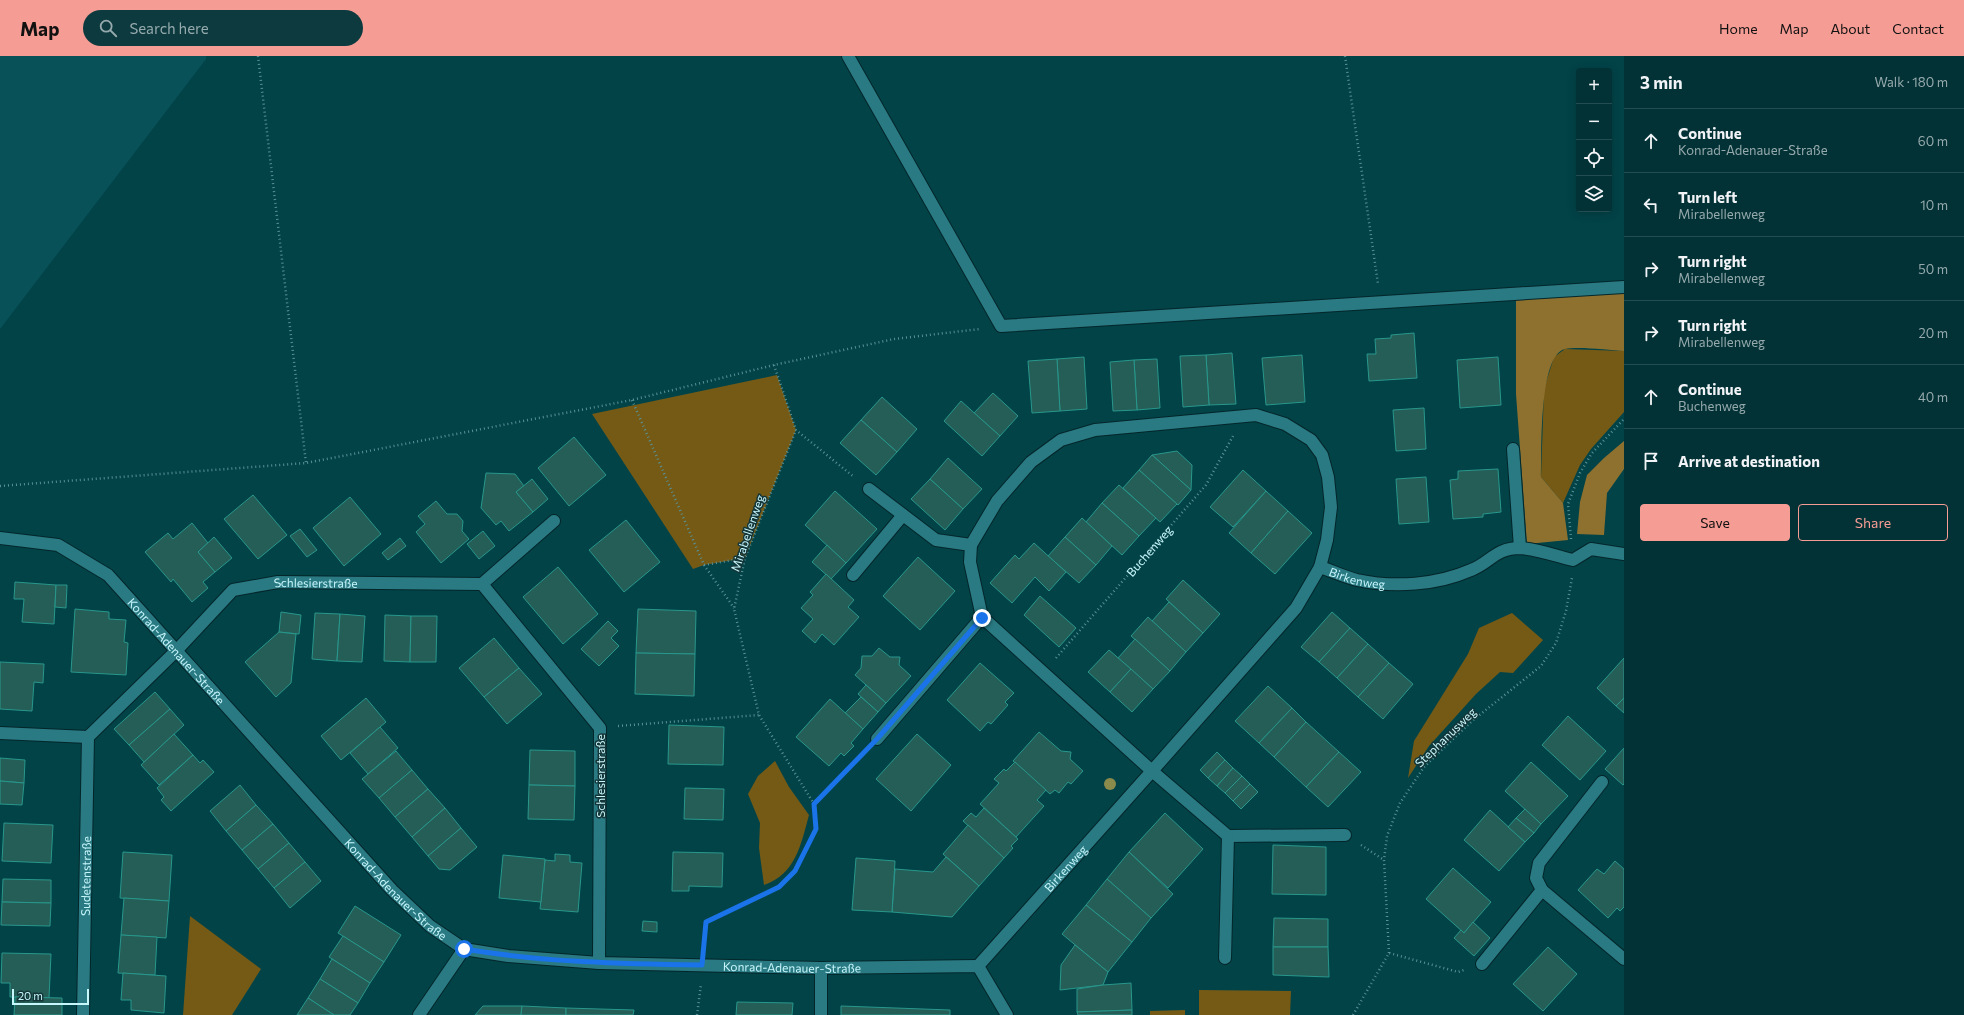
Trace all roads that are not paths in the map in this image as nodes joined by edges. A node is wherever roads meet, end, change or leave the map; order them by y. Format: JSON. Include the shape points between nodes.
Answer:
{"nodes":[{"id":1,"x":848,"y":56,"type":"edge"},
{"id":2,"x":1624,"y":286,"type":"edge"},
{"id":3,"x":1513,"y":449,"type":"dead end"},
{"id":4,"x":870,"y":489,"type":"road end"},
{"id":5,"x":903,"y":515,"type":"junction"},
{"id":6,"x":554,"y":521,"type":"dead end"},
{"id":7,"x":0,"y":538,"type":"edge"},
{"id":8,"x":971,"y":545,"type":"junction"},
{"id":9,"x":1520,"y":548,"type":"junction"},
{"id":10,"x":1624,"y":554,"type":"edge"},
{"id":11,"x":1320,"y":567,"type":"junction"},
{"id":12,"x":853,"y":575,"type":"dead end"},
{"id":13,"x":482,"y":584,"type":"junction"},
{"id":14,"x":982,"y":618,"type":"junction"},
{"id":15,"x":176,"y":651,"type":"junction"},
{"id":16,"x":0,"y":733,"type":"edge"},
{"id":17,"x":88,"y":737,"type":"junction"},
{"id":18,"x":877,"y":739,"type":"road end"},
{"id":19,"x":1152,"y":771,"type":"junction"},
{"id":20,"x":1602,"y":782,"type":"dead end"},
{"id":21,"x":1345,"y":835,"type":"road end"},
{"id":22,"x":1228,"y":836,"type":"junction"},
{"id":23,"x":1542,"y":890,"type":"junction"},
{"id":24,"x":464,"y":949,"type":"junction"},
{"id":25,"x":1225,"y":958,"type":"dead end"},
{"id":26,"x":1624,"y":959,"type":"edge"},
{"id":27,"x":599,"y":963,"type":"junction"},
{"id":28,"x":1482,"y":964,"type":"road end"},
{"id":29,"x":978,"y":966,"type":"junction"},
{"id":30,"x":821,"y":968,"type":"junction"},
{"id":31,"x":83,"y":1015,"type":"edge"},
{"id":32,"x":419,"y":1015,"type":"edge"},
{"id":33,"x":821,"y":1015,"type":"edge"},
{"id":34,"x":1007,"y":1015,"type":"edge"}],
"edges":[{"from":1,"to":2,"type":"street","via":[[1001,326]]},
{"from":3,"to":9,"type":"street"},
{"from":4,"to":5,"type":"street"},
{"from":5,"to":8,"type":"street","via":[[936,540]]},
{"from":5,"to":12,"type":"street"},
{"from":6,"to":13,"type":"street"},
{"from":7,"to":15,"type":"street","name":"Konrad-Adenauer-Straße","via":[[58,545],[108,575]]},
{"from":8,"to":11,"type":"street","via":[[997,501],[1031,462],[1061,440],[1095,430],[1256,415],[1285,424],[1311,440],[1322,455],[1328,477],[1331,507],[1327,540]]},
{"from":8,"to":14,"type":"street","via":[[970,562]]},
{"from":9,"to":10,"type":"street","name":"Birkenweg","via":[[1573,560],[1591,549]]},
{"from":9,"to":11,"type":"street","name":"Birkenweg","via":[[1498,552],[1474,569],[1459,575],[1426,582],[1391,584],[1357,580]]},
{"from":11,"to":19,"type":"street","name":"Birkenweg","via":[[1296,608]]},
{"from":13,"to":15,"type":"street","name":"Schlesierstraße","via":[[278,582],[233,590]]},
{"from":13,"to":27,"type":"street","name":"Schlesierstraße","via":[[600,728]]},
{"from":14,"to":18,"type":"street"},
{"from":14,"to":19,"type":"street"},
{"from":15,"to":17,"type":"street"},
{"from":15,"to":24,"type":"street","name":"Konrad-Adenauer-Straße","via":[[392,890],[430,926]]},
{"from":16,"to":17,"type":"street"},
{"from":17,"to":31,"type":"street","name":"Sudetenstraße"},
{"from":19,"to":22,"type":"street"},
{"from":19,"to":29,"type":"street","name":"Birkenweg"},
{"from":20,"to":23,"type":"street","via":[[1539,863],[1536,878]]},
{"from":21,"to":22,"type":"street"},
{"from":22,"to":25,"type":"street"},
{"from":23,"to":26,"type":"street"},
{"from":23,"to":28,"type":"street"},
{"from":24,"to":27,"type":"street","name":"Konrad-Adenauer-Straße","via":[[508,956]]},
{"from":24,"to":32,"type":"street"},
{"from":27,"to":30,"type":"street","name":"Konrad-Adenauer-Straße"},
{"from":29,"to":30,"type":"street","name":"Konrad-Adenauer-Straße"},
{"from":29,"to":34,"type":"street"},
{"from":30,"to":33,"type":"street"}]}
